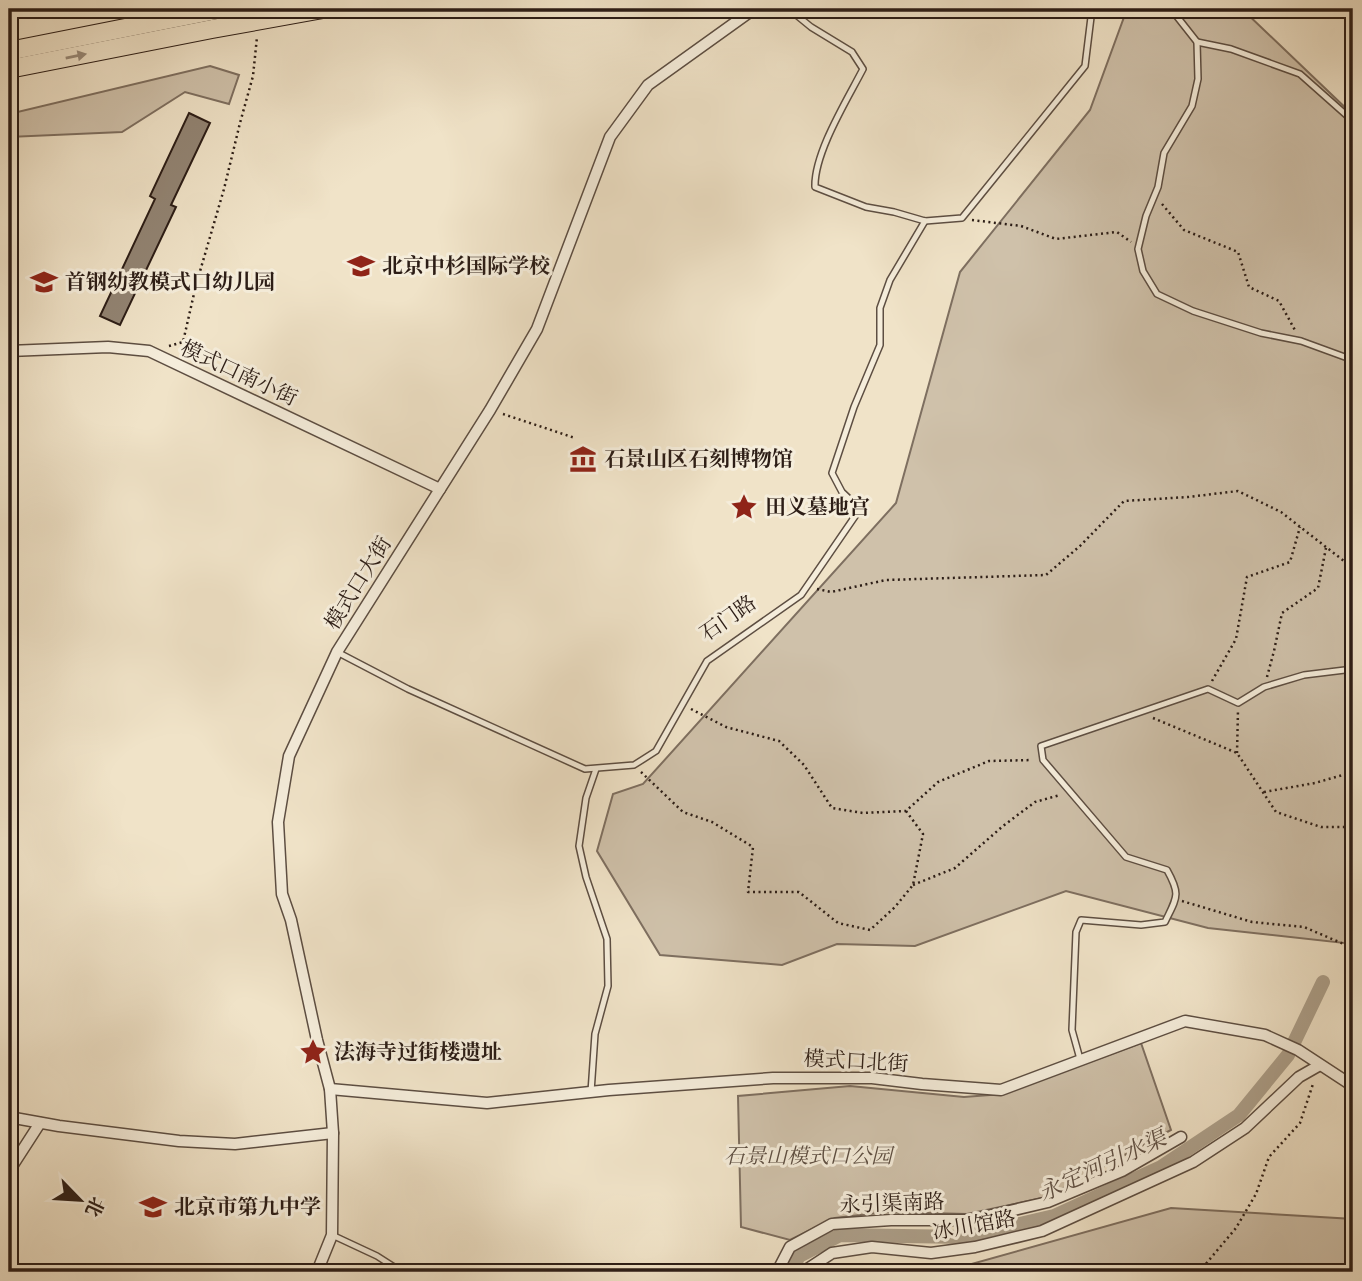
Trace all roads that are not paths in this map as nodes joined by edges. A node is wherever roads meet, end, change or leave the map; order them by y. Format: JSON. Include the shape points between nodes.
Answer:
{"nodes":[{"id":1,"x":218,"y":9,"type":"edge"},
{"id":2,"x":323,"y":9,"type":"edge"},
{"id":3,"x":754,"y":9,"type":"edge"},
{"id":4,"x":789,"y":9,"type":"edge"},
{"id":5,"x":1091,"y":9,"type":"edge"},
{"id":6,"x":1171,"y":9,"type":"edge"},
{"id":7,"x":212,"y":29,"type":"junction"},
{"id":8,"x":1197,"y":42,"type":"junction"},
{"id":9,"x":9,"y":51,"type":"edge"},
{"id":10,"x":9,"y":69,"type":"edge"},
{"id":11,"x":1353,"y":121,"type":"edge"},
{"id":12,"x":925,"y":221,"type":"junction"},
{"id":13,"x":9,"y":351,"type":"edge"},
{"id":14,"x":1353,"y":360,"type":"edge"},
{"id":15,"x":440,"y":489,"type":"junction"},
{"id":16,"x":337,"y":652,"type":"junction"},
{"id":17,"x":1353,"y":669,"type":"edge"},
{"id":18,"x":596,"y":769,"type":"junction"},
{"id":19,"x":1080,"y":1060,"type":"junction"},
{"id":20,"x":1320,"y":1065,"type":"junction"},
{"id":21,"x":1353,"y":1086,"type":"edge"},
{"id":22,"x":330,"y":1089,"type":"junction"},
{"id":23,"x":591,"y":1092,"type":"junction"},
{"id":24,"x":9,"y":1117,"type":"edge"},
{"id":25,"x":40,"y":1124,"type":"junction"},
{"id":26,"x":333,"y":1133,"type":"junction"},
{"id":27,"x":1181,"y":1137,"type":"dead end"},
{"id":28,"x":9,"y":1171,"type":"edge"},
{"id":29,"x":332,"y":1235,"type":"junction"},
{"id":30,"x":317,"y":1272,"type":"edge"},
{"id":31,"x":402,"y":1272,"type":"edge"},
{"id":32,"x":777,"y":1272,"type":"edge"},
{"id":33,"x":803,"y":1272,"type":"edge"}],
"edges":[{"from":1,"to":7,"type":"street"},
{"from":1,"to":9,"type":"highway"},
{"from":2,"to":7,"type":"highway"},
{"from":3,"to":15,"type":"street","name":"模式口大街","via":[[648,85],[610,137],[537,328]]},
{"from":4,"to":12,"type":"lane","via":[[852,52],[863,69],[829,137],[815,187],[866,207]]},
{"from":5,"to":12,"type":"lane","via":[[1085,66],[962,218]]},
{"from":6,"to":8,"type":"lane"},
{"from":10,"to":7,"type":"highway","one_way":true},
{"from":8,"to":11,"type":"lane","via":[[1300,74]]},
{"from":8,"to":14,"type":"lane","via":[[1198,79],[1192,106],[1164,153],[1138,249],[1143,271],[1157,294],[1204,315]]},
{"from":12,"to":18,"type":"lane","name":"石门路","via":[[890,280],[880,308],[880,345],[832,473],[842,492],[860,509],[801,595],[707,661],[656,751],[634,765]]},
{"from":13,"to":15,"type":"street","name":"模式口南小街","via":[[108,347],[149,351]]},
{"from":15,"to":16,"type":"street","name":"模式口大街"},
{"from":16,"to":18,"type":"lane","via":[[408,689],[586,769]]},
{"from":16,"to":22,"type":"street","name":"模式口大街","via":[[289,756],[278,822],[282,894]]},
{"from":17,"to":19,"type":"lane","via":[[1304,675],[1264,687],[1238,703],[1208,690],[1041,746],[1043,760],[1126,856],[1167,870],[1176,886],[1176,899],[1165,922],[1141,925],[1081,920],[1076,932],[1072,1030]]},
{"from":18,"to":23,"type":"lane","via":[[579,846],[607,939],[608,986],[595,1034]]},
{"from":19,"to":20,"type":"street","name":"模式口北街","via":[[1185,1021],[1265,1035]]},
{"from":19,"to":23,"type":"street","name":"模式口北街","via":[[1000,1090],[872,1078],[773,1077]]},
{"from":20,"to":21,"type":"street","name":"模式口北街"},
{"from":20,"to":33,"type":"street","name":"冰川馆路","via":[[1299,1076],[1245,1128],[1193,1162],[1042,1231],[931,1253],[872,1247],[832,1253]]},
{"from":22,"to":23,"type":"street","name":"模式口北街","via":[[486,1103]]},
{"from":22,"to":26,"type":"street","name":"模式口大街"},
{"from":24,"to":25,"type":"street"},
{"from":25,"to":26,"type":"street","via":[[235,1144]]},
{"from":25,"to":28,"type":"street"},
{"from":26,"to":29,"type":"street","name":"模式口大街"},
{"from":27,"to":32,"type":"street","name":"永引渠南路","via":[[1122,1171],[1048,1202],[971,1220],[832,1224],[790,1247]]},
{"from":29,"to":30,"type":"street","name":"模式口大街"},
{"from":29,"to":31,"type":"lane"}]}
